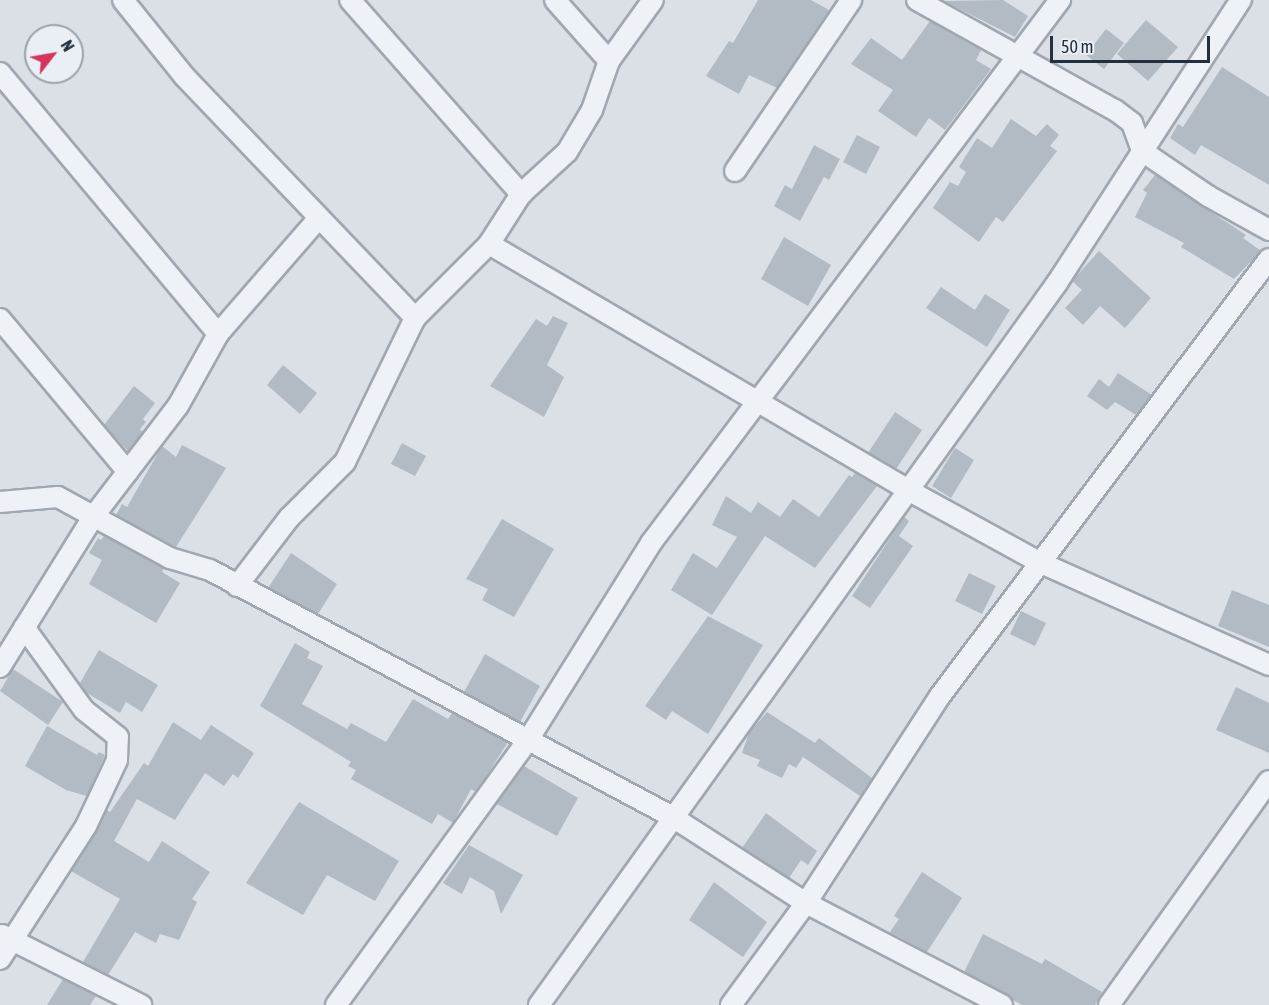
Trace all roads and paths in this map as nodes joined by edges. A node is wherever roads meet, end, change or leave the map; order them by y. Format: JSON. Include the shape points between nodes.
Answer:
{"nodes":[{"id":1,"x":123,"y":0,"type":"edge"},
{"id":2,"x":350,"y":0,"type":"edge"},
{"id":3,"x":555,"y":0,"type":"edge"},
{"id":4,"x":653,"y":0,"type":"edge"},
{"id":5,"x":851,"y":0,"type":"edge"},
{"id":6,"x":917,"y":0,"type":"edge"},
{"id":7,"x":1060,"y":0,"type":"edge"},
{"id":8,"x":1241,"y":0,"type":"edge"},
{"id":9,"x":1016,"y":54,"type":"junction"},
{"id":10,"x":609,"y":61,"type":"junction"},
{"id":11,"x":0,"y":73,"type":"edge"},
{"id":12,"x":1142,"y":151,"type":"junction"},
{"id":13,"x":735,"y":171,"type":"dead end"},
{"id":14,"x":521,"y":194,"type":"junction"},
{"id":15,"x":317,"y":220,"type":"junction"},
{"id":16,"x":1269,"y":230,"type":"edge"},
{"id":17,"x":489,"y":244,"type":"junction"},
{"id":18,"x":1269,"y":259,"type":"edge"},
{"id":19,"x":415,"y":318,"type":"junction"},
{"id":20,"x":0,"y":319,"type":"edge"},
{"id":21,"x":218,"y":334,"type":"junction"},
{"id":22,"x":757,"y":402,"type":"junction"},
{"id":23,"x":128,"y":472,"type":"junction"},
{"id":24,"x":908,"y":490,"type":"junction"},
{"id":25,"x":0,"y":502,"type":"edge"},
{"id":26,"x":93,"y":517,"type":"junction"},
{"id":27,"x":1041,"y":563,"type":"junction"},
{"id":28,"x":237,"y":586,"type":"junction"},
{"id":29,"x":24,"y":627,"type":"junction"},
{"id":30,"x":1269,"y":665,"type":"edge"},
{"id":31,"x":0,"y":667,"type":"edge"},
{"id":32,"x":528,"y":740,"type":"junction"},
{"id":33,"x":1269,"y":781,"type":"edge"},
{"id":34,"x":671,"y":816,"type":"junction"},
{"id":35,"x":806,"y":903,"type":"junction"},
{"id":36,"x":6,"y":937,"type":"edge"},
{"id":37,"x":0,"y":959,"type":"edge"},
{"id":38,"x":141,"y":1005,"type":"edge"},
{"id":39,"x":336,"y":1005,"type":"edge"},
{"id":40,"x":539,"y":1005,"type":"edge"},
{"id":41,"x":731,"y":1005,"type":"edge"},
{"id":42,"x":1002,"y":1005,"type":"edge"},
{"id":43,"x":1109,"y":1005,"type":"edge"}],
"edges":[{"from":1,"to":15,"type":"street","via":[[184,76]]},
{"from":2,"to":14,"type":"street"},
{"from":3,"to":10,"type":"street"},
{"from":4,"to":10,"type":"street"},
{"from":5,"to":13,"type":"street"},
{"from":6,"to":9,"type":"street"},
{"from":7,"to":9,"type":"street"},
{"from":8,"to":12,"type":"street"},
{"from":9,"to":12,"type":"street","via":[[1132,123]]},
{"from":9,"to":22,"type":"street","via":[[947,154]]},
{"from":10,"to":14,"type":"street","via":[[592,110],[567,152]]},
{"from":11,"to":21,"type":"street"},
{"from":12,"to":16,"type":"street","via":[[1208,196]]},
{"from":12,"to":24,"type":"street","via":[[1083,245]]},
{"from":14,"to":17,"type":"street"},
{"from":15,"to":19,"type":"street"},
{"from":15,"to":21,"type":"street"},
{"from":17,"to":19,"type":"street"},
{"from":17,"to":22,"type":"street"},
{"from":18,"to":27,"type":"street"},
{"from":19,"to":28,"type":"street","via":[[345,462],[289,518]]},
{"from":20,"to":23,"type":"street"},
{"from":21,"to":23,"type":"street","via":[[178,406]]},
{"from":22,"to":24,"type":"street"},
{"from":22,"to":32,"type":"street","via":[[651,543]]},
{"from":23,"to":26,"type":"street"},
{"from":24,"to":27,"type":"street"},
{"from":24,"to":34,"type":"street"},
{"from":25,"to":26,"type":"street","via":[[58,497]]},
{"from":26,"to":28,"type":"street","via":[[170,558],[210,570]]},
{"from":26,"to":29,"type":"street"},
{"from":27,"to":30,"type":"street"},
{"from":27,"to":35,"type":"street","via":[[940,696]]},
{"from":28,"to":32,"type":"street"},
{"from":29,"to":31,"type":"street"},
{"from":29,"to":36,"type":"street","via":[[84,710],[118,736],[117,759],[86,826]]},
{"from":32,"to":34,"type":"street"},
{"from":32,"to":39,"type":"street"},
{"from":33,"to":43,"type":"street"},
{"from":34,"to":35,"type":"street"},
{"from":34,"to":40,"type":"street"},
{"from":35,"to":41,"type":"street"},
{"from":35,"to":42,"type":"street"},
{"from":36,"to":37,"type":"street"},
{"from":36,"to":38,"type":"street"}]}
